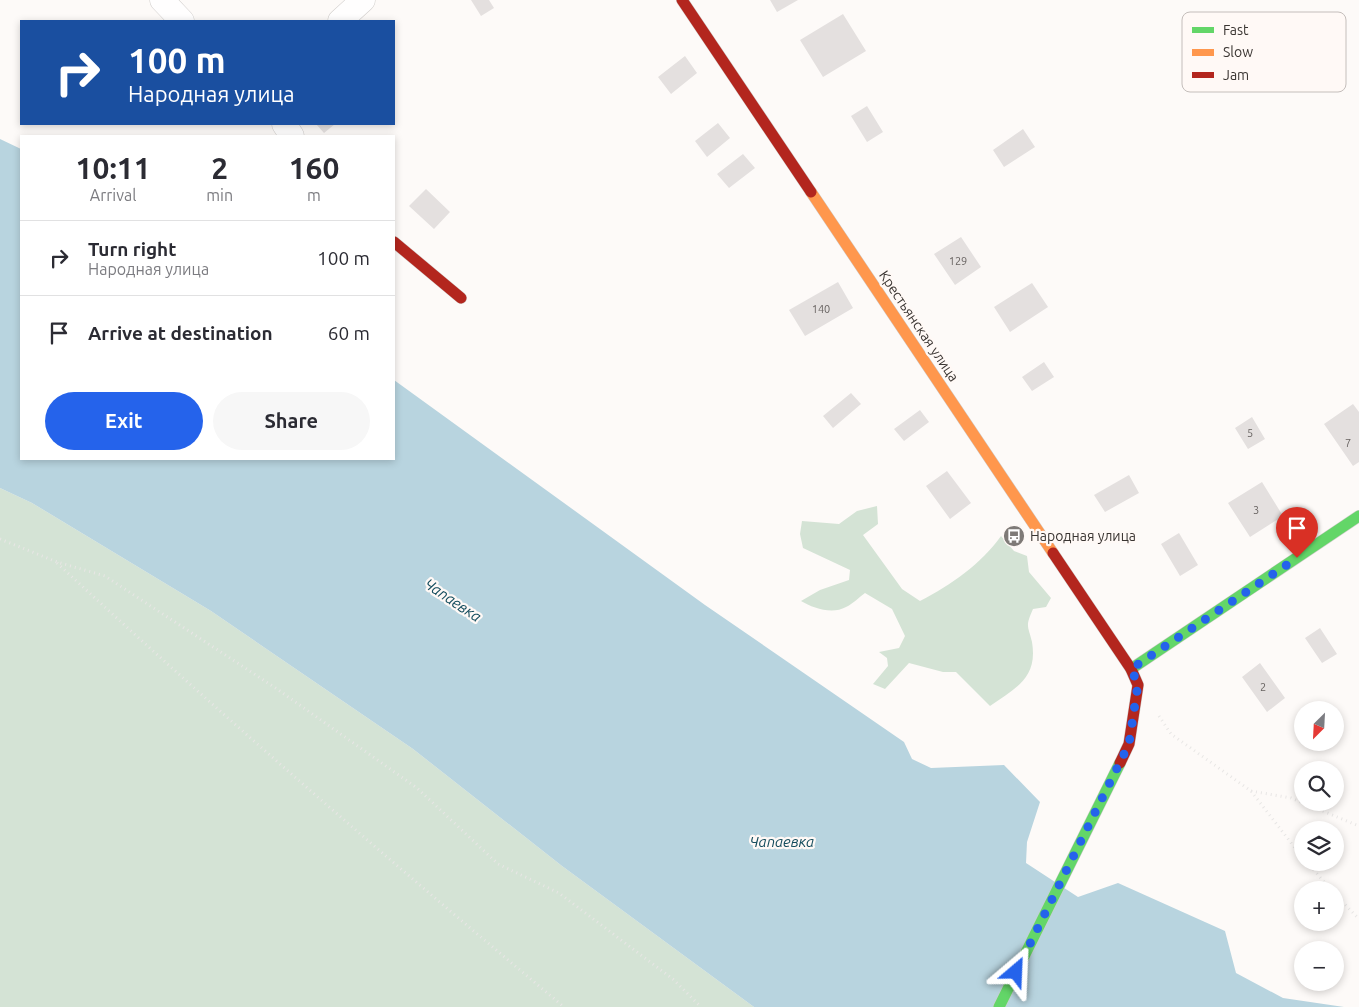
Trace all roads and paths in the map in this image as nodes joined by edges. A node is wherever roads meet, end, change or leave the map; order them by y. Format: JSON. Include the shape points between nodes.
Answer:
{"nodes":[{"id":1,"x":162,"y":0,"type":"edge"},
{"id":2,"x":363,"y":0,"type":"edge"},
{"id":3,"x":682,"y":0,"type":"edge"},
{"id":4,"x":181,"y":20,"type":"edge"},
{"id":5,"x":341,"y":20,"type":"edge"},
{"id":6,"x":395,"y":243,"type":"edge"},
{"id":7,"x":462,"y":298,"type":"dead end"},
{"id":8,"x":1359,"y":516,"type":"edge"},
{"id":9,"x":0,"y":539,"type":"edge"},
{"id":10,"x":57,"y":562,"type":"junction"},
{"id":11,"x":1131,"y":669,"type":"junction"},
{"id":12,"x":1138,"y":684,"type":"junction"},
{"id":13,"x":1251,"y":791,"type":"junction"},
{"id":14,"x":1359,"y":826,"type":"edge"},
{"id":15,"x":1294,"y":847,"type":"edge"},
{"id":16,"x":1315,"y":871,"type":"edge"},
{"id":17,"x":1323,"y":881,"type":"edge"},
{"id":18,"x":1344,"y":904,"type":"edge"},
{"id":19,"x":1359,"y":920,"type":"edge"},
{"id":20,"x":564,"y":1007,"type":"edge"},
{"id":21,"x":701,"y":1007,"type":"edge"},
{"id":22,"x":999,"y":1007,"type":"edge"}],
"edges":[{"from":1,"to":4,"type":"street"},
{"from":2,"to":5,"type":"street"},
{"from":3,"to":11,"type":"street","name":"Крестьянская улица"},
{"from":6,"to":7,"type":"street"},
{"from":8,"to":11,"type":"street"},
{"from":9,"to":10,"type":"path"},
{"from":10,"to":20,"type":"path","via":[[338,814]]},
{"from":10,"to":21,"type":"path","via":[[105,576],[278,689],[417,788],[498,864],[560,893],[674,980]]},
{"from":11,"to":12,"type":"street","name":"Крестьянская улица"},
{"from":12,"to":13,"type":"path","via":[[1171,734]]},
{"from":12,"to":22,"type":"street","via":[[1129,744]]},
{"from":13,"to":14,"type":"path","via":[[1291,798]]},
{"from":13,"to":15,"type":"path"},
{"from":16,"to":17,"type":"path"},
{"from":18,"to":19,"type":"path"}]}
